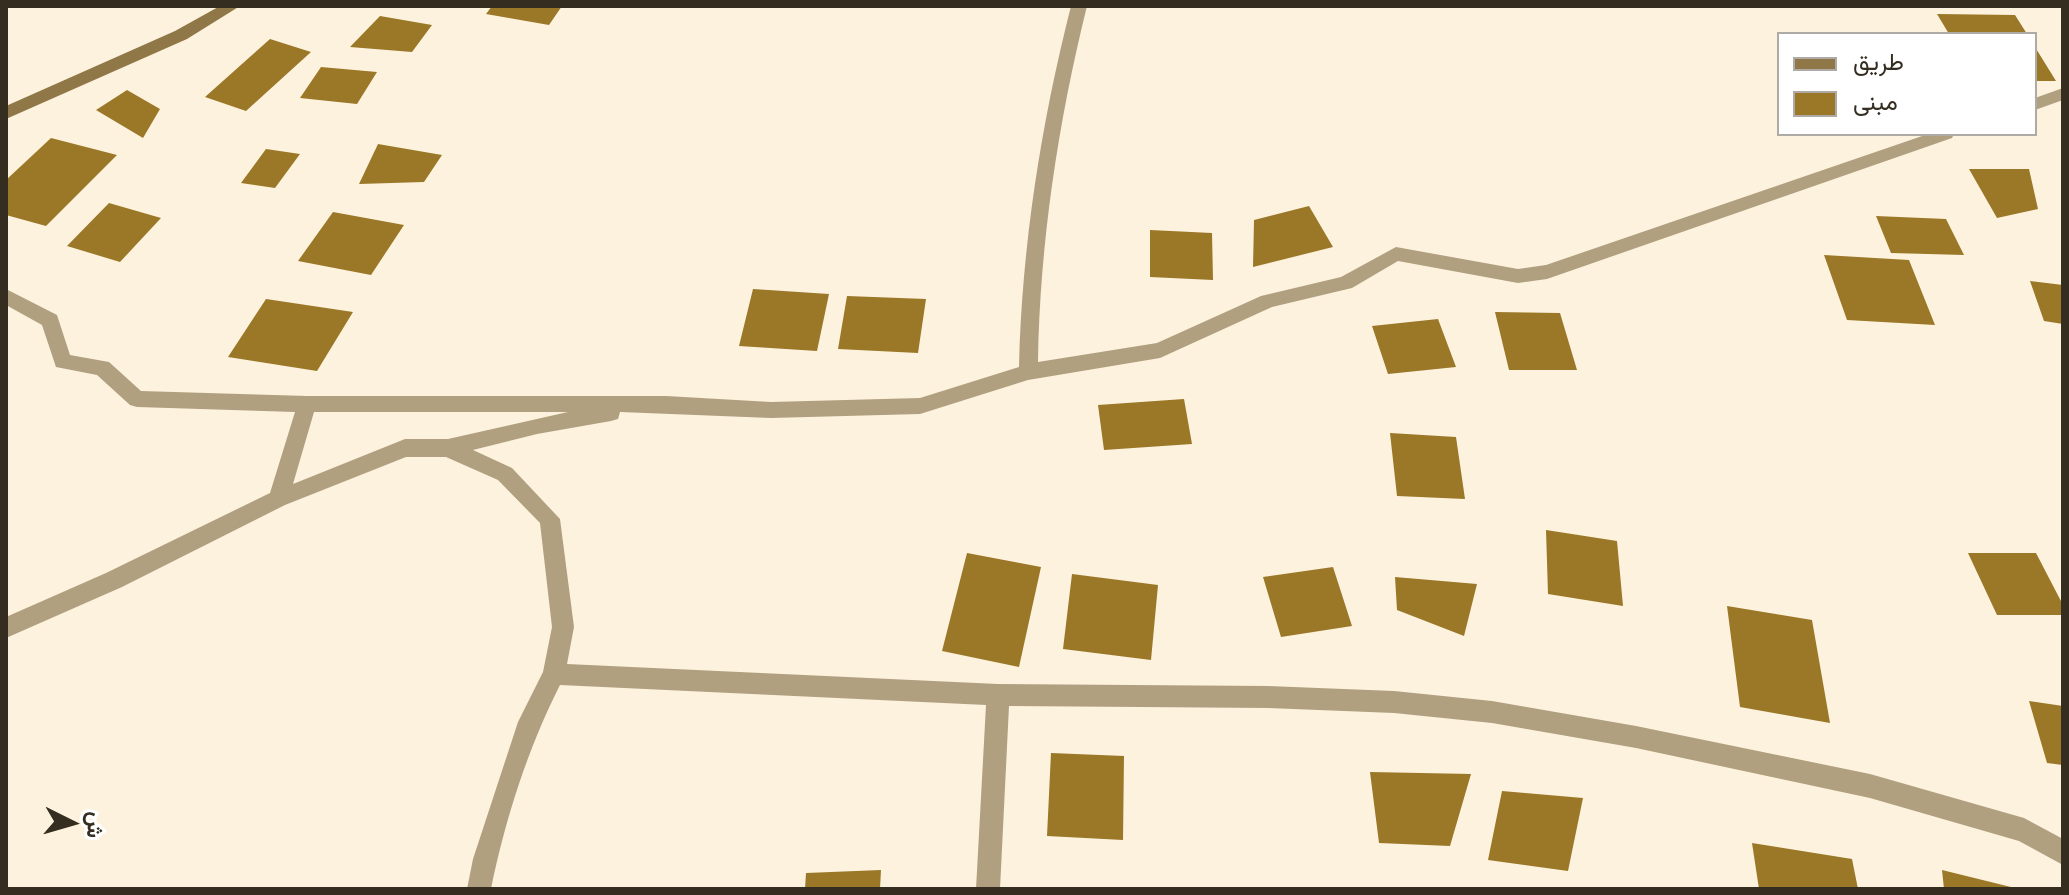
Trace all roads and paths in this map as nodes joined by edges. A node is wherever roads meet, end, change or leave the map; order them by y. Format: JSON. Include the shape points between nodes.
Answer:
{"nodes":[{"id":1,"x":232,"y":6,"type":"edge"},
{"id":2,"x":1079,"y":6,"type":"edge"},
{"id":3,"x":2063,"y":94,"type":"edge"},
{"id":4,"x":2037,"y":103,"type":"edge"},
{"id":5,"x":6,"y":113,"type":"edge"},
{"id":6,"x":1940,"y":136,"type":"edge"},
{"id":7,"x":6,"y":296,"type":"edge"},
{"id":8,"x":1028,"y":372,"type":"junction"},
{"id":9,"x":307,"y":404,"type":"junction"},
{"id":10,"x":666,"y":404,"type":"junction"},
{"id":11,"x":448,"y":448,"type":"junction"},
{"id":12,"x":278,"y":499,"type":"junction"},
{"id":13,"x":6,"y":628,"type":"edge"},
{"id":14,"x":554,"y":674,"type":"junction"},
{"id":15,"x":998,"y":695,"type":"junction"},
{"id":16,"x":2063,"y":853,"type":"edge"},
{"id":17,"x":479,"y":889,"type":"edge"},
{"id":18,"x":988,"y":889,"type":"edge"}],
"edges":[{"from":1,"to":5,"type":"street","via":[[181,35]]},
{"from":2,"to":8,"type":"street","via":[[1058,90],[1030,283]]},
{"from":3,"to":4,"type":"street"},
{"from":6,"to":8,"type":"street","via":[[1547,272],[1518,276],[1396,254],[1346,283],[1268,301],[1160,350]]},
{"from":7,"to":9,"type":"street","via":[[50,320],[63,361],[102,368],[137,399]]},
{"from":8,"to":10,"type":"street","via":[[920,406],[771,410]]},
{"from":9,"to":10,"type":"street"},
{"from":9,"to":12,"type":"street"},
{"from":10,"to":11,"type":"street"},
{"from":11,"to":12,"type":"street","via":[[405,448]]},
{"from":11,"to":14,"type":"street","via":[[505,474],[550,519],[563,627]]},
{"from":12,"to":13,"type":"street"},
{"from":14,"to":15,"type":"street"},
{"from":14,"to":17,"type":"street","via":[[529,722]]},
{"from":15,"to":16,"type":"street","via":[[1268,697],[1492,712],[1870,786],[2024,830]]},
{"from":15,"to":18,"type":"street"}]}
